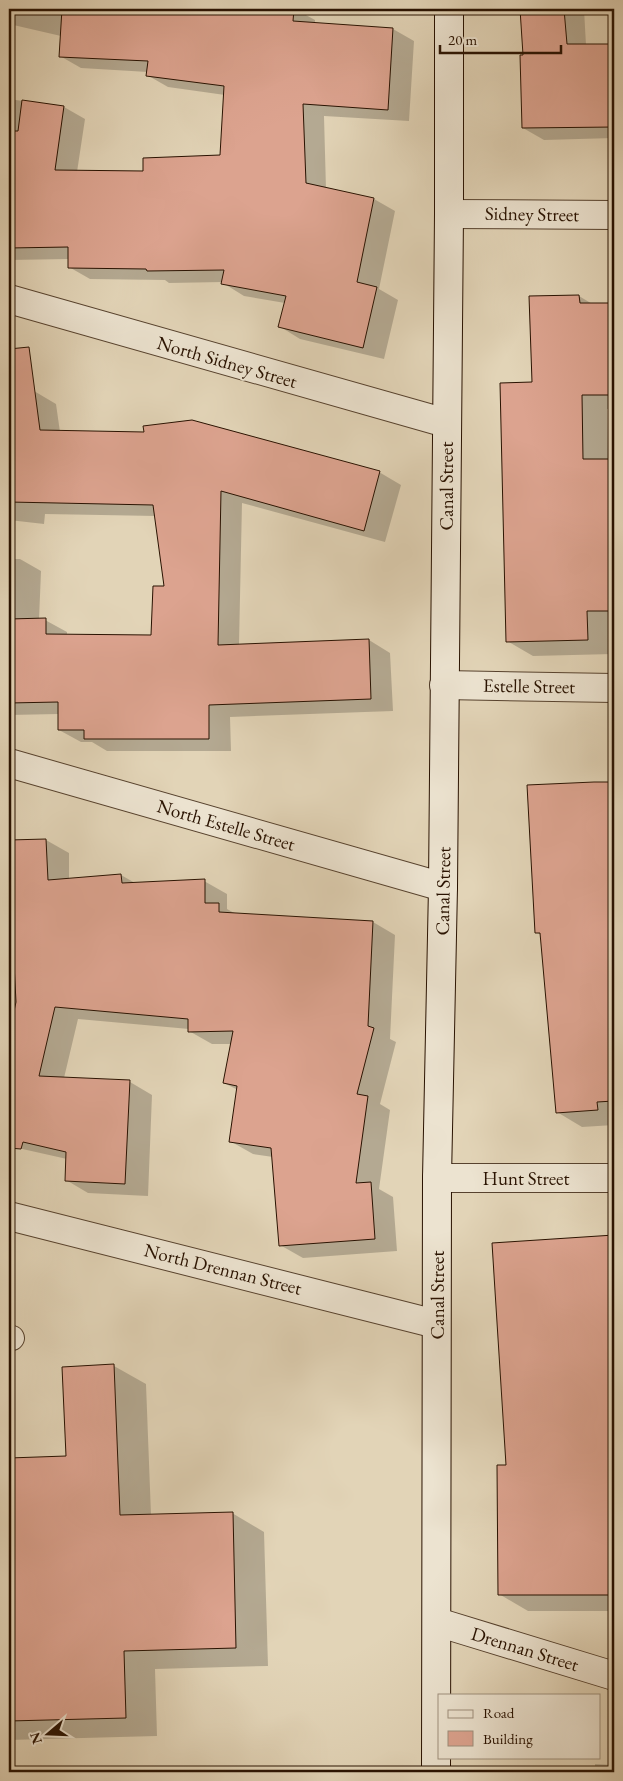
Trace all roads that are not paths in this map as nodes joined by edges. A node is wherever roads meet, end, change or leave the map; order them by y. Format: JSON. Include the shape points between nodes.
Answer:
{"nodes":[{"id":1,"x":449,"y":9,"type":"edge"},
{"id":2,"x":449,"y":214,"type":"junction"},
{"id":3,"x":614,"y":215,"type":"edge"},
{"id":4,"x":9,"y":299,"type":"edge"},
{"id":5,"x":446,"y":423,"type":"junction"},
{"id":6,"x":444,"y":685,"type":"junction"},
{"id":7,"x":614,"y":688,"type":"edge"},
{"id":8,"x":9,"y":763,"type":"edge"},
{"id":9,"x":443,"y":887,"type":"junction"},
{"id":10,"x":437,"y":1178,"type":"junction"},
{"id":11,"x":614,"y":1178,"type":"edge"},
{"id":12,"x":9,"y":1216,"type":"edge"},
{"id":13,"x":436,"y":1324,"type":"junction"},
{"id":14,"x":437,"y":1622,"type":"junction"},
{"id":15,"x":614,"y":1676,"type":"edge"},
{"id":16,"x":436,"y":1772,"type":"edge"}],
"edges":[{"from":1,"to":2,"type":"street","name":"Canal Street"},
{"from":2,"to":3,"type":"street","name":"Sidney Street"},
{"from":2,"to":5,"type":"street","name":"Canal Street"},
{"from":4,"to":5,"type":"street","name":"North Sidney Street"},
{"from":5,"to":6,"type":"street","name":"Canal Street"},
{"from":6,"to":7,"type":"street","name":"Estelle Street"},
{"from":6,"to":9,"type":"street","name":"Canal Street"},
{"from":8,"to":9,"type":"street","name":"North Estelle Street"},
{"from":9,"to":10,"type":"street","name":"Canal Street"},
{"from":10,"to":11,"type":"street","name":"Hunt Street"},
{"from":10,"to":13,"type":"street","name":"Canal Street"},
{"from":12,"to":13,"type":"street","name":"North Drennan Street"},
{"from":13,"to":14,"type":"street","name":"Canal Street"},
{"from":14,"to":15,"type":"street","name":"Drennan Street"},
{"from":14,"to":16,"type":"street","name":"Canal Street"}]}
